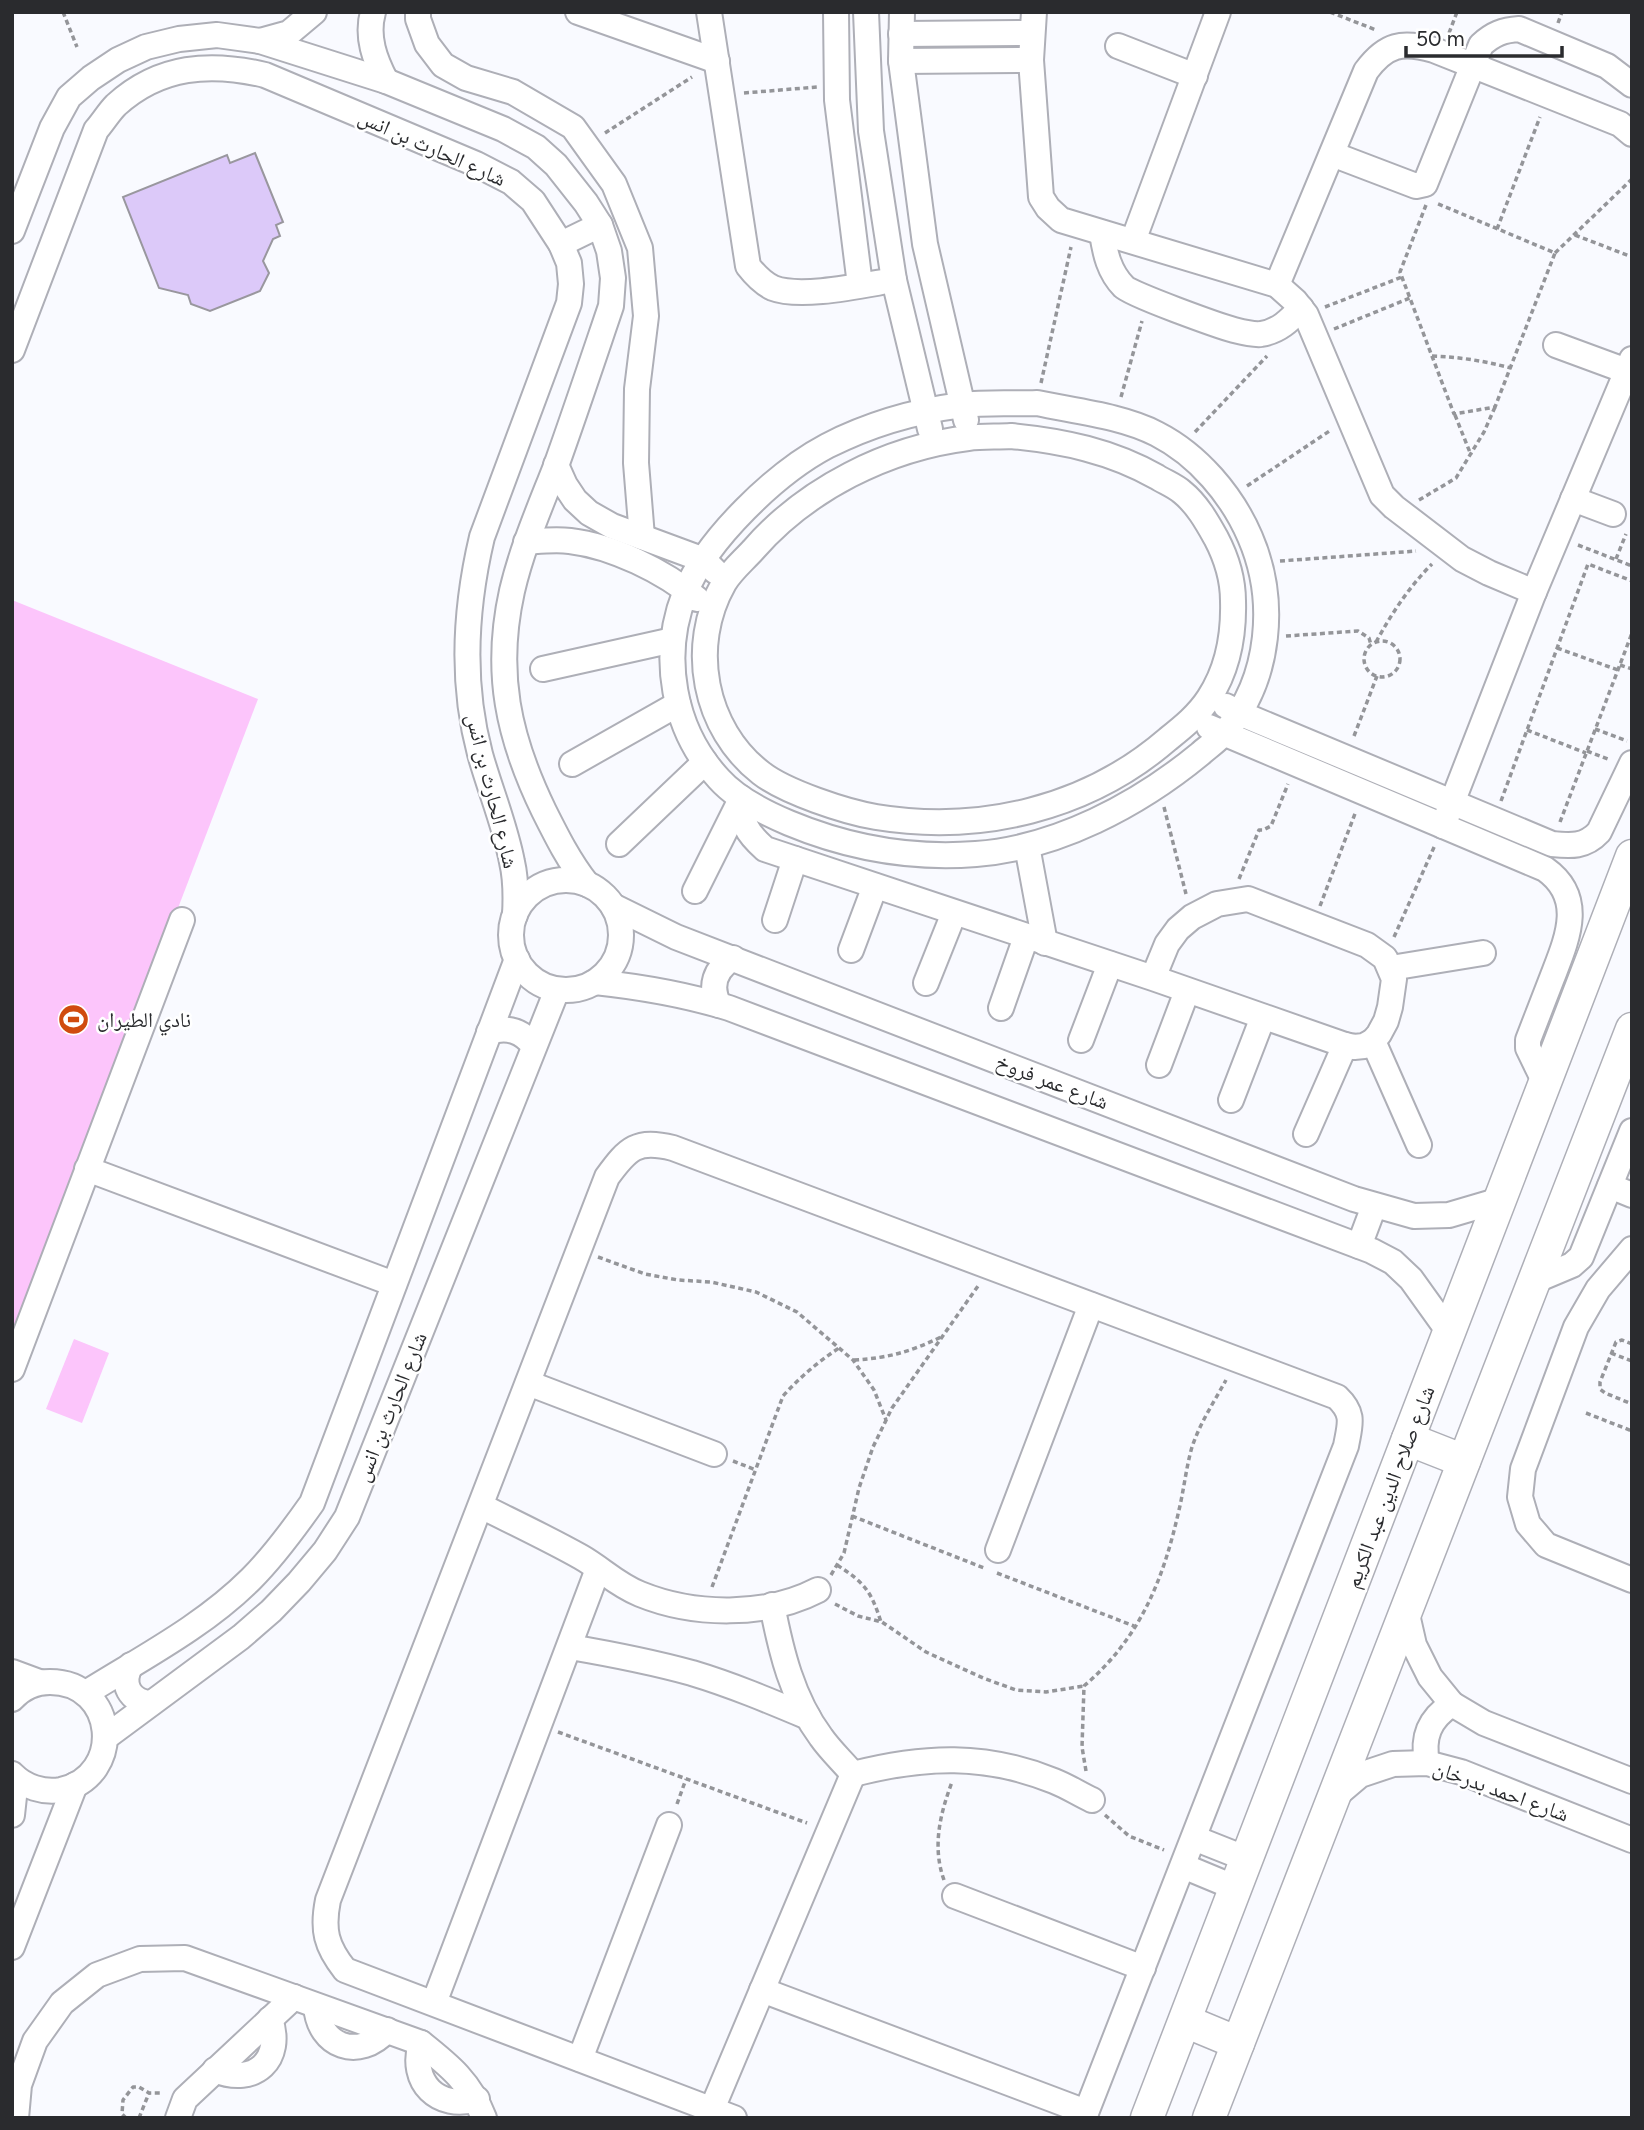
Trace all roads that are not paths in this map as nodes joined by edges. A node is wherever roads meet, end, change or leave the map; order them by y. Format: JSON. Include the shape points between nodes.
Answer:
{"nodes":[{"id":1,"x":314,"y":12,"type":"edge"},
{"id":2,"x":373,"y":12,"type":"edge"},
{"id":3,"x":418,"y":12,"type":"edge"},
{"id":4,"x":578,"y":12,"type":"edge"},
{"id":5,"x":709,"y":12,"type":"edge"},
{"id":6,"x":836,"y":12,"type":"edge"},
{"id":7,"x":866,"y":12,"type":"edge"},
{"id":8,"x":1218,"y":12,"type":"edge"},
{"id":9,"x":626,"y":20,"type":"edge"},
{"id":10,"x":1033,"y":22,"type":"edge"},
{"id":11,"x":902,"y":23,"type":"edge"},
{"id":12,"x":260,"y":41,"type":"junction"},
{"id":13,"x":1118,"y":46,"type":"dead end"},
{"id":14,"x":1031,"y":60,"type":"junction"},
{"id":15,"x":716,"y":61,"type":"junction"},
{"id":16,"x":901,"y":61,"type":"junction"},
{"id":17,"x":1472,"y":65,"type":"junction"},
{"id":18,"x":1195,"y":76,"type":"junction"},
{"id":19,"x":386,"y":81,"type":"junction"},
{"id":20,"x":1632,"y":85,"type":"edge"},
{"id":21,"x":1632,"y":134,"type":"edge"},
{"id":22,"x":1332,"y":154,"type":"junction"},
{"id":23,"x":600,"y":225,"type":"junction"},
{"id":24,"x":12,"y":231,"type":"edge"},
{"id":25,"x":1102,"y":233,"type":"junction"},
{"id":26,"x":1133,"y":241,"type":"junction"},
{"id":27,"x":562,"y":244,"type":"junction"},
{"id":28,"x":894,"y":280,"type":"junction"},
{"id":29,"x":860,"y":285,"type":"junction"},
{"id":30,"x":1277,"y":285,"type":"junction"},
{"id":31,"x":1307,"y":320,"type":"junction"},
{"id":32,"x":1556,"y":345,"type":"dead end"},
{"id":33,"x":12,"y":350,"type":"edge"},
{"id":34,"x":1630,"y":368,"type":"edge"},
{"id":35,"x":962,"y":405,"type":"junction"},
{"id":36,"x":926,"y":412,"type":"junction"},
{"id":37,"x":970,"y":438,"type":"junction"},
{"id":38,"x":934,"y":444,"type":"junction"},
{"id":39,"x":556,"y":465,"type":"junction"},
{"id":40,"x":1573,"y":499,"type":"junction"},
{"id":41,"x":1619,"y":524,"type":"road end"},
{"id":42,"x":642,"y":537,"type":"junction"},
{"id":43,"x":526,"y":542,"type":"junction"},
{"id":44,"x":704,"y":561,"type":"junction"},
{"id":45,"x":725,"y":581,"type":"junction"},
{"id":46,"x":686,"y":590,"type":"junction"},
{"id":47,"x":1534,"y":592,"type":"junction"},
{"id":48,"x":712,"y":611,"type":"junction"},
{"id":49,"x":673,"y":640,"type":"junction"},
{"id":50,"x":544,"y":669,"type":"dead end"},
{"id":51,"x":1210,"y":697,"type":"junction"},
{"id":52,"x":678,"y":704,"type":"junction"},
{"id":53,"x":1239,"y":713,"type":"junction"},
{"id":54,"x":1193,"y":718,"type":"junction"},
{"id":55,"x":1224,"y":734,"type":"junction"},
{"id":56,"x":705,"y":762,"type":"junction"},
{"id":57,"x":572,"y":764,"type":"dead end"},
{"id":58,"x":1632,"y":764,"type":"edge"},
{"id":59,"x":741,"y":798,"type":"junction"},
{"id":60,"x":1452,"y":802,"type":"junction"},
{"id":61,"x":1443,"y":826,"type":"junction"},
{"id":62,"x":619,"y":844,"type":"dead end"},
{"id":63,"x":1027,"y":846,"type":"junction"},
{"id":64,"x":1632,"y":856,"type":"edge"},
{"id":65,"x":795,"y":859,"type":"junction"},
{"id":66,"x":587,"y":884,"type":"junction"},
{"id":67,"x":875,"y":886,"type":"junction"},
{"id":68,"x":695,"y":891,"type":"dead end"},
{"id":69,"x":613,"y":906,"type":"junction"},
{"id":70,"x":954,"y":912,"type":"junction"},
{"id":71,"x":515,"y":915,"type":"junction"},
{"id":72,"x":181,"y":920,"type":"dead end"},
{"id":73,"x":775,"y":920,"type":"dead end"},
{"id":74,"x":1036,"y":940,"type":"junction"},
{"id":75,"x":850,"y":950,"type":"dead end"},
{"id":76,"x":1483,"y":953,"type":"dead end"},
{"id":77,"x":733,"y":958,"type":"junction"},
{"id":78,"x":517,"y":959,"type":"junction"},
{"id":79,"x":1388,"y":963,"type":"junction"},
{"id":80,"x":1110,"y":964,"type":"junction"},
{"id":81,"x":1153,"y":978,"type":"junction"},
{"id":82,"x":596,"y":982,"type":"junction"},
{"id":83,"x":926,"y":983,"type":"dead end"},
{"id":84,"x":557,"y":990,"type":"junction"},
{"id":85,"x":1187,"y":991,"type":"junction"},
{"id":86,"x":719,"y":1005,"type":"junction"},
{"id":87,"x":1001,"y":1008,"type":"dead end"},
{"id":88,"x":1263,"y":1017,"type":"junction"},
{"id":89,"x":489,"y":1032,"type":"junction"},
{"id":90,"x":1631,"y":1036,"type":"edge"},
{"id":91,"x":1081,"y":1040,"type":"dead end"},
{"id":92,"x":1373,"y":1041,"type":"junction"},
{"id":93,"x":1345,"y":1045,"type":"junction"},
{"id":94,"x":534,"y":1046,"type":"junction"},
{"id":95,"x":1159,"y":1065,"type":"dead end"},
{"id":96,"x":1545,"y":1083,"type":"junction"},
{"id":97,"x":1231,"y":1100,"type":"dead end"},
{"id":98,"x":1632,"y":1131,"type":"edge"},
{"id":99,"x":1306,"y":1134,"type":"dead end"},
{"id":100,"x":1419,"y":1145,"type":"dead end"},
{"id":101,"x":1626,"y":1162,"type":"edge"},
{"id":102,"x":88,"y":1169,"type":"junction"},
{"id":103,"x":1621,"y":1191,"type":"edge"},
{"id":104,"x":1500,"y":1200,"type":"junction"},
{"id":105,"x":1374,"y":1206,"type":"junction"},
{"id":106,"x":1359,"y":1246,"type":"junction"},
{"id":107,"x":1632,"y":1249,"type":"edge"},
{"id":108,"x":1534,"y":1281,"type":"junction"},
{"id":109,"x":394,"y":1284,"type":"junction"},
{"id":110,"x":1091,"y":1305,"type":"junction"},
{"id":111,"x":1449,"y":1332,"type":"junction"},
{"id":112,"x":12,"y":1369,"type":"edge"},
{"id":113,"x":528,"y":1383,"type":"junction"},
{"id":114,"x":1408,"y":1439,"type":"junction"},
{"id":115,"x":714,"y":1454,"type":"dead end"},
{"id":116,"x":1464,"y":1461,"type":"junction"},
{"id":117,"x":481,"y":1506,"type":"junction"},
{"id":118,"x":998,"y":1550,"type":"dead end"},
{"id":119,"x":598,"y":1569,"type":"junction"},
{"id":120,"x":1632,"y":1580,"type":"edge"},
{"id":121,"x":817,"y":1590,"type":"road end"},
{"id":122,"x":772,"y":1605,"type":"junction"},
{"id":123,"x":1406,"y":1611,"type":"junction"},
{"id":124,"x":570,"y":1647,"type":"junction"},
{"id":125,"x":131,"y":1665,"type":"junction"},
{"id":126,"x":12,"y":1672,"type":"edge"},
{"id":127,"x":39,"y":1682,"type":"junction"},
{"id":128,"x":86,"y":1693,"type":"junction"},
{"id":129,"x":12,"y":1699,"type":"edge"},
{"id":130,"x":151,"y":1703,"type":"junction"},
{"id":131,"x":1452,"y":1704,"type":"junction"},
{"id":132,"x":808,"y":1717,"type":"junction"},
{"id":133,"x":106,"y":1737,"type":"junction"},
{"id":134,"x":1427,"y":1763,"type":"junction"},
{"id":135,"x":853,"y":1774,"type":"junction"},
{"id":136,"x":14,"y":1776,"type":"edge"},
{"id":137,"x":1632,"y":1781,"type":"edge"},
{"id":138,"x":75,"y":1785,"type":"junction"},
{"id":139,"x":1334,"y":1797,"type":"junction"},
{"id":140,"x":1092,"y":1800,"type":"road end"},
{"id":141,"x":12,"y":1815,"type":"edge"},
{"id":142,"x":669,"y":1825,"type":"road end"},
{"id":143,"x":1632,"y":1840,"type":"edge"},
{"id":144,"x":1188,"y":1854,"type":"junction"},
{"id":145,"x":1241,"y":1873,"type":"junction"},
{"id":146,"x":955,"y":1896,"type":"road end"},
{"id":147,"x":12,"y":1947,"type":"edge"},
{"id":148,"x":1143,"y":1968,"type":"junction"},
{"id":149,"x":762,"y":1990,"type":"junction"},
{"id":150,"x":305,"y":2001,"type":"junction"},
{"id":151,"x":434,"y":2003,"type":"junction"},
{"id":152,"x":1185,"y":2021,"type":"junction"},
{"id":153,"x":1238,"y":2043,"type":"junction"},
{"id":154,"x":580,"y":2059,"type":"junction"},
{"id":155,"x":480,"y":2108,"type":"edge"},
{"id":156,"x":187,"y":2110,"type":"edge"},
{"id":157,"x":723,"y":2113,"type":"edge"},
{"id":158,"x":1085,"y":2115,"type":"edge"},
{"id":159,"x":16,"y":2118,"type":"edge"},
{"id":160,"x":1147,"y":2118,"type":"edge"},
{"id":161,"x":1209,"y":2118,"type":"edge"}],
"edges":[{"from":1,"to":12,"type":"street","via":[[289,33]]},
{"from":2,"to":19,"type":"street","via":[[371,40]]},
{"from":3,"to":42,"type":"street","via":[[426,44],[443,65],[466,78],[513,92],[573,127],[614,184],[640,248],[646,316],[637,402]]},
{"from":4,"to":9,"type":"street"},
{"from":5,"to":15,"type":"street"},
{"from":6,"to":29,"type":"street","via":[[836,85]]},
{"from":7,"to":28,"type":"street","via":[[872,131]]},
{"from":8,"to":18,"type":"street"},
{"from":9,"to":15,"type":"street"},
{"from":10,"to":11,"type":"street"},
{"from":10,"to":14,"type":"street"},
{"from":11,"to":16,"type":"street"},
{"from":12,"to":19,"type":"street","name":"شارع الحارث بن انس"},
{"from":12,"to":24,"type":"street","name":"شارع الحارث بن انس","via":[[217,35],[179,39],[146,47],[91,78],[69,97],[52,128]]},
{"from":13,"to":18,"type":"street"},
{"from":14,"to":16,"type":"street"},
{"from":14,"to":25,"type":"street","via":[[1041,197],[1061,220]]},
{"from":15,"to":29,"type":"street","via":[[748,265],[772,288],[795,293]]},
{"from":16,"to":35,"type":"street","via":[[925,244]]},
{"from":17,"to":20,"type":"street","via":[[1481,45],[1492,36],[1519,29],[1606,66]]},
{"from":17,"to":21,"type":"street","via":[[1620,124]]},
{"from":17,"to":22,"type":"street","via":[[1414,44],[1392,47],[1376,57]]},
{"from":17,"to":22,"type":"street","via":[[1425,184],[1416,186]]},
{"from":18,"to":26,"type":"street"},
{"from":19,"to":23,"type":"street","name":"شارع الحارث بن انس","via":[[503,129],[536,148],[556,165]]},
{"from":22,"to":30,"type":"street"},
{"from":23,"to":27,"type":"street"},
{"from":23,"to":39,"type":"street","name":"شارع الحارث بن انس","via":[[613,278],[611,306]]},
{"from":25,"to":26,"type":"street"},
{"from":25,"to":31,"type":"street","via":[[1105,254],[1126,290],[1235,331],[1260,334]]},
{"from":26,"to":30,"type":"street"},
{"from":27,"to":33,"type":"street","name":"شارع الحارث بن انس","via":[[533,201],[511,182],[476,164],[265,75],[213,67],[187,69],[137,87],[96,131]]},
{"from":27,"to":71,"type":"street","name":"شارع الحارث بن انس","via":[[569,263],[569,303],[482,537],[467,621],[471,709],[512,862]]},
{"from":28,"to":29,"type":"street"},
{"from":28,"to":36,"type":"street"},
{"from":30,"to":31,"type":"street"},
{"from":31,"to":47,"type":"street","via":[[1382,495],[1476,567]]},
{"from":32,"to":34,"type":"street"},
{"from":34,"to":40,"type":"street"},
{"from":35,"to":36,"type":"street"},
{"from":35,"to":37,"type":"street"},
{"from":35,"to":53,"type":"street","via":[[1037,403],[1115,420],[1155,433],[1190,455],[1242,518],[1260,562],[1267,596],[1266,637],[1256,676]]},
{"from":36,"to":38,"type":"street"},
{"from":36,"to":44,"type":"street","via":[[876,425],[825,447],[778,478],[738,516]]},
{"from":37,"to":38,"type":"street"},
{"from":37,"to":51,"type":"street","via":[[1056,440],[1142,469],[1181,491],[1206,519],[1224,552],[1233,589],[1234,626],[1226,663]]},
{"from":38,"to":45,"type":"street","via":[[873,463],[817,494],[767,533]]},
{"from":39,"to":42,"type":"street","via":[[575,500],[589,513]]},
{"from":39,"to":43,"type":"street","name":"شارع الحارث بن انس"},
{"from":40,"to":41,"type":"street"},
{"from":40,"to":47,"type":"street"},
{"from":42,"to":44,"type":"street"},
{"from":43,"to":46,"type":"street","via":[[568,540],[615,553]]},
{"from":43,"to":66,"type":"street","name":"شارع الحارث بن انس","via":[[505,629],[508,710],[532,787],[557,841]]},
{"from":44,"to":45,"type":"street"},
{"from":44,"to":46,"type":"street"},
{"from":45,"to":48,"type":"street"},
{"from":46,"to":48,"type":"street"},
{"from":46,"to":49,"type":"street"},
{"from":47,"to":60,"type":"street"},
{"from":48,"to":54,"type":"street","via":[[705,641],[711,702],[723,731],[741,756],[764,776],[816,801],[872,817],[942,823],[988,820],[1045,808],[1099,786],[1149,756]]},
{"from":49,"to":50,"type":"street"},
{"from":49,"to":52,"type":"street"},
{"from":51,"to":53,"type":"street"},
{"from":51,"to":54,"type":"street"},
{"from":52,"to":56,"type":"street"},
{"from":52,"to":57,"type":"street"},
{"from":53,"to":55,"type":"street"},
{"from":53,"to":60,"type":"street"},
{"from":54,"to":55,"type":"street"},
{"from":55,"to":61,"type":"street"},
{"from":55,"to":63,"type":"street","via":[[1180,771],[1132,801]]},
{"from":56,"to":59,"type":"street"},
{"from":56,"to":62,"type":"street"},
{"from":58,"to":60,"type":"street","via":[[1599,832],[1581,845],[1552,844]]},
{"from":59,"to":63,"type":"street","via":[[831,839],[879,850],[978,854]]},
{"from":59,"to":65,"type":"street","via":[[742,819],[751,836],[765,849]]},
{"from":59,"to":68,"type":"street"},
{"from":60,"to":61,"type":"street"},
{"from":61,"to":96,"type":"street","via":[[1545,869],[1563,888],[1569,905],[1566,942],[1528,1040]]},
{"from":63,"to":74,"type":"street"},
{"from":64,"to":96,"type":"main road","name":"شارع صلاح الدين عبد الكريم"},
{"from":65,"to":67,"type":"street"},
{"from":65,"to":73,"type":"street"},
{"from":66,"to":69,"type":"street"},
{"from":66,"to":71,"type":"street","via":[[570,880],[545,885],[524,900]]},
{"from":67,"to":70,"type":"street"},
{"from":67,"to":75,"type":"street"},
{"from":69,"to":77,"type":"street","name":"شارع عمر فروخ"},
{"from":69,"to":82,"type":"street","via":[[621,939],[617,956]]},
{"from":70,"to":74,"type":"street"},
{"from":70,"to":83,"type":"street"},
{"from":71,"to":78,"type":"street","via":[[512,945]]},
{"from":72,"to":102,"type":"street"},
{"from":74,"to":80,"type":"street"},
{"from":74,"to":87,"type":"street"},
{"from":76,"to":79,"type":"street"},
{"from":77,"to":86,"type":"street","via":[[720,968],[714,982]]},
{"from":77,"to":105,"type":"street","name":"شارع عمر فروخ"},
{"from":78,"to":84,"type":"street","via":[[533,979]]},
{"from":78,"to":89,"type":"street","name":"شارع الحارث بن انس"},
{"from":79,"to":81,"type":"street","via":[[1367,945],[1248,899],[1231,900],[1203,909],[1178,929]]},
{"from":79,"to":92,"type":"street","via":[[1394,979],[1391,1007]]},
{"from":80,"to":81,"type":"street"},
{"from":80,"to":91,"type":"street"},
{"from":81,"to":85,"type":"street"},
{"from":82,"to":84,"type":"street"},
{"from":82,"to":86,"type":"street","via":[[668,991]]},
{"from":84,"to":94,"type":"street","name":"شارع الحارث بن انس"},
{"from":85,"to":88,"type":"street"},
{"from":85,"to":95,"type":"street"},
{"from":86,"to":106,"type":"street"},
{"from":88,"to":93,"type":"street"},
{"from":88,"to":97,"type":"street"},
{"from":89,"to":94,"type":"street","via":[[514,1030]]},
{"from":89,"to":109,"type":"street","name":"شارع الحارث بن انس"},
{"from":90,"to":108,"type":"main road"},
{"from":92,"to":93,"type":"street","via":[[1364,1046]]},
{"from":92,"to":100,"type":"street"},
{"from":93,"to":99,"type":"street"},
{"from":94,"to":130,"type":"street","name":"شارع الحارث بن انس","via":[[348,1517],[325,1551],[271,1611]]},
{"from":96,"to":104,"type":"main road","name":"شارع صلاح الدين عبد الكريم"},
{"from":98,"to":101,"type":"street"},
{"from":101,"to":103,"type":"street"},
{"from":102,"to":109,"type":"street"},
{"from":102,"to":112,"type":"street"},
{"from":103,"to":108,"type":"street","via":[[1581,1257]]},
{"from":104,"to":105,"type":"street","name":"شارع عمر فروخ","via":[[1449,1215],[1414,1216]]},
{"from":104,"to":111,"type":"main road","name":"شارع صلاح الدين عبد الكريم"},
{"from":105,"to":106,"type":"street"},
{"from":106,"to":111,"type":"street","via":[[1393,1262],[1411,1279]]},
{"from":107,"to":120,"type":"street","via":[[1598,1289],[1576,1327],[1523,1469],[1520,1497],[1528,1524],[1546,1545]]},
{"from":108,"to":116,"type":"main road"},
{"from":109,"to":125,"type":"street","name":"شارع الحارث بن انس","via":[[312,1503],[250,1580],[213,1612]]},
{"from":110,"to":113,"type":"street","via":[[673,1148],[639,1145],[621,1157],[607,1177]]},
{"from":110,"to":118,"type":"street"},
{"from":110,"to":144,"type":"street","via":[[1337,1397],[1347,1407],[1350,1422],[1346,1446]]},
{"from":111,"to":114,"type":"main road","name":"شارع صلاح الدين عبد الكريم"},
{"from":113,"to":115,"type":"street"},
{"from":113,"to":117,"type":"street"},
{"from":114,"to":116,"type":"main road"},
{"from":114,"to":145,"type":"main road","name":"شارع صلاح الدين عبد الكريم"},
{"from":116,"to":123,"type":"main road"},
{"from":117,"to":119,"type":"street"},
{"from":117,"to":151,"type":"street","via":[[324,1919],[333,1955],[345,1970]]},
{"from":119,"to":122,"type":"street","via":[[639,1594],[671,1604],[736,1610]]},
{"from":119,"to":124,"type":"street"},
{"from":121,"to":122,"type":"street"},
{"from":122,"to":132,"type":"street","via":[[780,1648]]},
{"from":123,"to":131,"type":"street","via":[[1414,1646],[1430,1677]]},
{"from":123,"to":139,"type":"main road"},
{"from":124,"to":132,"type":"street","via":[[691,1673]]},
{"from":124,"to":151,"type":"street"},
{"from":125,"to":128,"type":"street","name":"شارع الحارث بن انس"},
{"from":125,"to":130,"type":"street","via":[[126,1677],[128,1690],[137,1700]]},
{"from":126,"to":127,"type":"street"},
{"from":127,"to":128,"type":"street","via":[[64,1682]]},
{"from":127,"to":129,"type":"street"},
{"from":128,"to":133,"type":"street","via":[[101,1713]]},
{"from":130,"to":133,"type":"street","name":"شارع الحارث بن انس"},
{"from":131,"to":134,"type":"street","via":[[1431,1723],[1424,1749]]},
{"from":131,"to":137,"type":"street","via":[[1484,1723]]},
{"from":132,"to":135,"type":"street"},
{"from":133,"to":138,"type":"street","via":[[102,1757]]},
{"from":134,"to":139,"type":"street","name":"شارع احمد بدرخان","via":[[1393,1764],[1360,1775]]},
{"from":134,"to":143,"type":"street","name":"شارع احمد بدرخان","via":[[1461,1772]]},
{"from":135,"to":140,"type":"street","via":[[891,1764],[960,1759],[1016,1768]]},
{"from":135,"to":149,"type":"street"},
{"from":136,"to":138,"type":"street","via":[[44,1790]]},
{"from":136,"to":141,"type":"street"},
{"from":138,"to":147,"type":"street"},
{"from":139,"to":153,"type":"main road"},
{"from":142,"to":154,"type":"street"},
{"from":144,"to":145,"type":"street"},
{"from":144,"to":148,"type":"street"},
{"from":145,"to":152,"type":"main road","name":"شارع صلاح الدين عبد الكريم"},
{"from":146,"to":148,"type":"street"},
{"from":148,"to":158,"type":"street"},
{"from":149,"to":157,"type":"street"},
{"from":149,"to":158,"type":"street"},
{"from":150,"to":155,"type":"street","via":[[421,2043],[453,2068]]},
{"from":150,"to":156,"type":"street","via":[[270,2019],[215,2070]]},
{"from":150,"to":159,"type":"street","via":[[185,1958],[140,1959],[97,1975],[62,2003],[34,2041],[19,2085]]},
{"from":151,"to":154,"type":"street"},
{"from":152,"to":153,"type":"main road"},
{"from":152,"to":160,"type":"main road","name":"شارع صلاح الدين عبد الكريم"},
{"from":153,"to":161,"type":"main road"},
{"from":154,"to":157,"type":"street"}]}
